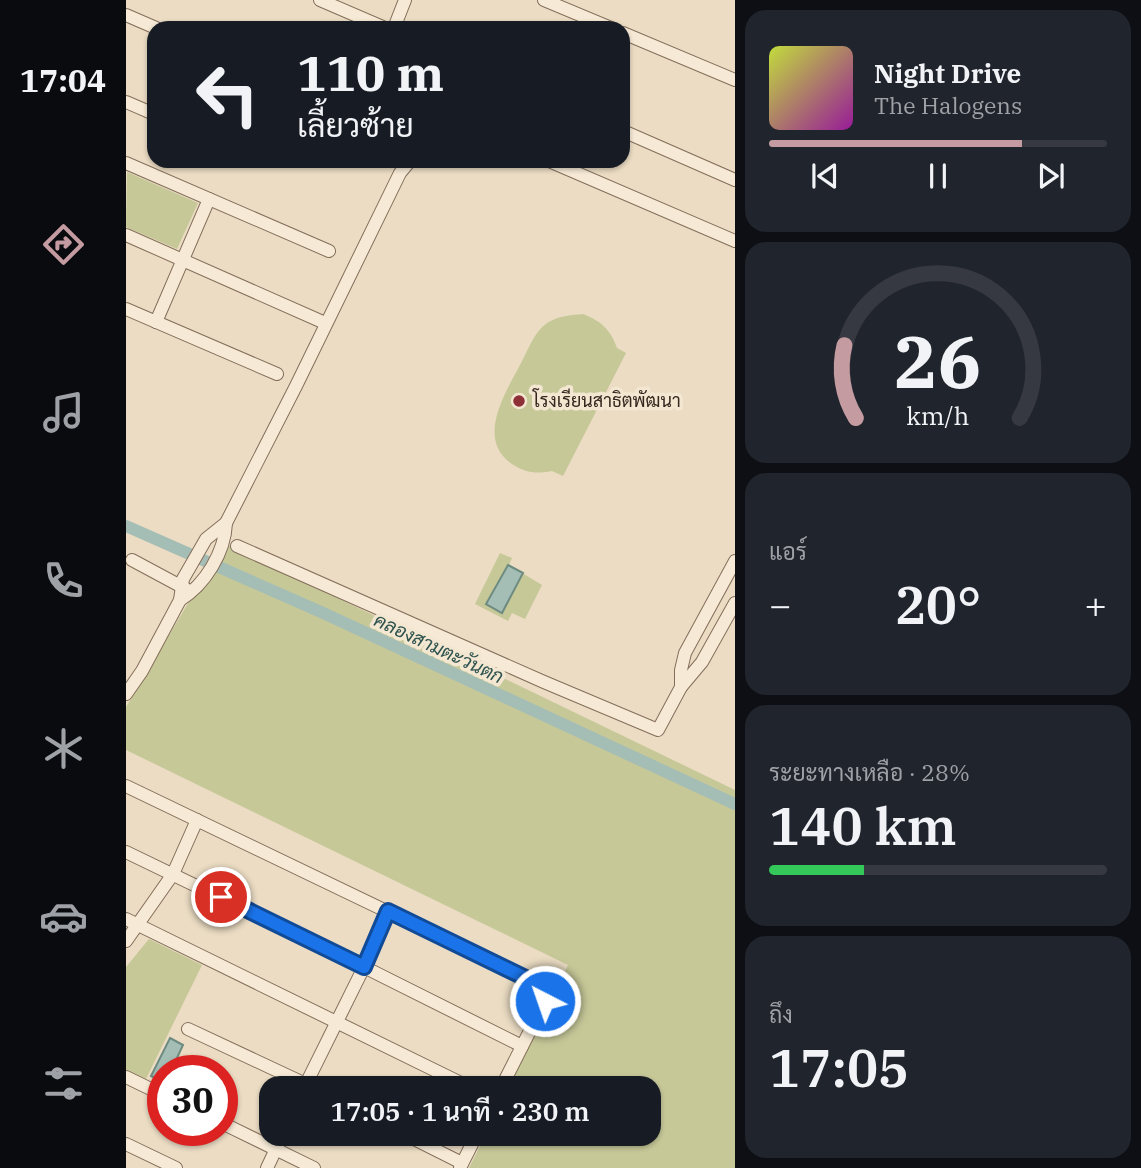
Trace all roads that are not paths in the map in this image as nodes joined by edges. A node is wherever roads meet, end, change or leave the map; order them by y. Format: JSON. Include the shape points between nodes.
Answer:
{"nodes":[{"id":1,"x":320,"y":0,"type":"edge"},
{"id":2,"x":405,"y":0,"type":"edge"},
{"id":3,"x":544,"y":0,"type":"edge"},
{"id":4,"x":126,"y":15,"type":"edge"},
{"id":5,"x":369,"y":21,"type":"edge"},
{"id":6,"x":397,"y":21,"type":"edge"},
{"id":7,"x":594,"y":21,"type":"edge"},
{"id":8,"x":147,"y":24,"type":"edge"},
{"id":9,"x":630,"y":36,"type":"edge"},
{"id":10,"x":735,"y":80,"type":"edge"},
{"id":11,"x":126,"y":102,"type":"edge"},
{"id":12,"x":147,"y":111,"type":"edge"},
{"id":13,"x":630,"y":134,"type":"edge"},
{"id":14,"x":126,"y":163,"type":"edge"},
{"id":15,"x":404,"y":168,"type":"edge"},
{"id":16,"x":566,"y":168,"type":"edge"},
{"id":17,"x":735,"y":180,"type":"edge"},
{"id":18,"x":209,"y":199,"type":"junction"},
{"id":19,"x":126,"y":235,"type":"edge"},
{"id":20,"x":735,"y":241,"type":"edge"},
{"id":21,"x":329,"y":251,"type":"dead end"},
{"id":22,"x":183,"y":260,"type":"junction"},
{"id":23,"x":126,"y":309,"type":"edge"},
{"id":24,"x":156,"y":322,"type":"junction"},
{"id":25,"x":326,"y":323,"type":"junction"},
{"id":26,"x":277,"y":374,"type":"dead end"},
{"id":27,"x":226,"y":523,"type":"junction"},
{"id":28,"x":230,"y":544,"type":"junction"},
{"id":29,"x":132,"y":560,"type":"dead end"},
{"id":30,"x":735,"y":561,"type":"edge"},
{"id":31,"x":190,"y":586,"type":"junction"},
{"id":32,"x":735,"y":603,"type":"edge"},
{"id":33,"x":681,"y":687,"type":"junction"},
{"id":34,"x":126,"y":694,"type":"edge"},
{"id":35,"x":126,"y":786,"type":"edge"},
{"id":36,"x":197,"y":820,"type":"junction"},
{"id":37,"x":126,"y":852,"type":"edge"},
{"id":38,"x":173,"y":874,"type":"junction"},
{"id":39,"x":388,"y":911,"type":"junction"},
{"id":40,"x":126,"y":919,"type":"edge"},
{"id":41,"x":139,"y":925,"type":"junction"},
{"id":42,"x":126,"y":941,"type":"edge"},
{"id":43,"x":364,"y":967,"type":"junction"},
{"id":44,"x":336,"y":1021,"type":"junction"},
{"id":45,"x":188,"y":1029,"type":"dead end"},
{"id":46,"x":522,"y":1046,"type":"junction"},
{"id":47,"x":285,"y":1076,"type":"edge"},
{"id":48,"x":313,"y":1076,"type":"edge"},
{"id":49,"x":447,"y":1076,"type":"edge"},
{"id":50,"x":507,"y":1076,"type":"edge"},
{"id":51,"x":126,"y":1077,"type":"edge"},
{"id":52,"x":147,"y":1087,"type":"edge"},
{"id":53,"x":238,"y":1131,"type":"edge"},
{"id":54,"x":126,"y":1144,"type":"edge"},
{"id":55,"x":277,"y":1146,"type":"edge"},
{"id":56,"x":425,"y":1146,"type":"edge"},
{"id":57,"x":471,"y":1146,"type":"edge"},
{"id":58,"x":276,"y":1149,"type":"junction"},
{"id":59,"x":461,"y":1166,"type":"edge"},
{"id":60,"x":176,"y":1168,"type":"edge"},
{"id":61,"x":267,"y":1168,"type":"edge"},
{"id":62,"x":314,"y":1168,"type":"edge"}],
"edges":[{"from":1,"to":5,"type":"street"},
{"from":2,"to":6,"type":"street"},
{"from":3,"to":7,"type":"street"},
{"from":4,"to":8,"type":"street"},
{"from":9,"to":10,"type":"street"},
{"from":11,"to":12,"type":"street"},
{"from":13,"to":17,"type":"street"},
{"from":14,"to":18,"type":"street"},
{"from":15,"to":25,"type":"street"},
{"from":16,"to":20,"type":"street"},
{"from":18,"to":21,"type":"street"},
{"from":18,"to":22,"type":"street"},
{"from":19,"to":22,"type":"street"},
{"from":22,"to":24,"type":"street"},
{"from":22,"to":25,"type":"street"},
{"from":23,"to":24,"type":"street"},
{"from":24,"to":26,"type":"street"},
{"from":25,"to":27,"type":"street"},
{"from":27,"to":28,"type":"street"},
{"from":27,"to":31,"type":"street","via":[[206,539]]},
{"from":28,"to":31,"type":"street"},
{"from":28,"to":33,"type":"street","via":[[658,730]]},
{"from":29,"to":31,"type":"street"},
{"from":30,"to":33,"type":"street","via":[[685,653]]},
{"from":31,"to":34,"type":"street"},
{"from":32,"to":33,"type":"street","via":[[702,662]]},
{"from":35,"to":36,"type":"street"},
{"from":36,"to":38,"type":"street"},
{"from":36,"to":39,"type":"street"},
{"from":37,"to":38,"type":"street"},
{"from":38,"to":41,"type":"street"},
{"from":38,"to":43,"type":"street"},
{"from":39,"to":43,"type":"street"},
{"from":39,"to":46,"type":"street","via":[[540,985],[546,992],[545,1001]]},
{"from":40,"to":41,"type":"street"},
{"from":41,"to":42,"type":"street"},
{"from":41,"to":44,"type":"street"},
{"from":43,"to":44,"type":"street"},
{"from":43,"to":46,"type":"street"},
{"from":44,"to":48,"type":"street"},
{"from":44,"to":49,"type":"street"},
{"from":45,"to":47,"type":"street"},
{"from":46,"to":50,"type":"street"},
{"from":51,"to":52,"type":"street"},
{"from":53,"to":58,"type":"street"},
{"from":54,"to":60,"type":"street"},
{"from":55,"to":58,"type":"street"},
{"from":56,"to":59,"type":"street"},
{"from":57,"to":59,"type":"street"},
{"from":58,"to":61,"type":"street"},
{"from":58,"to":62,"type":"street"}]}
